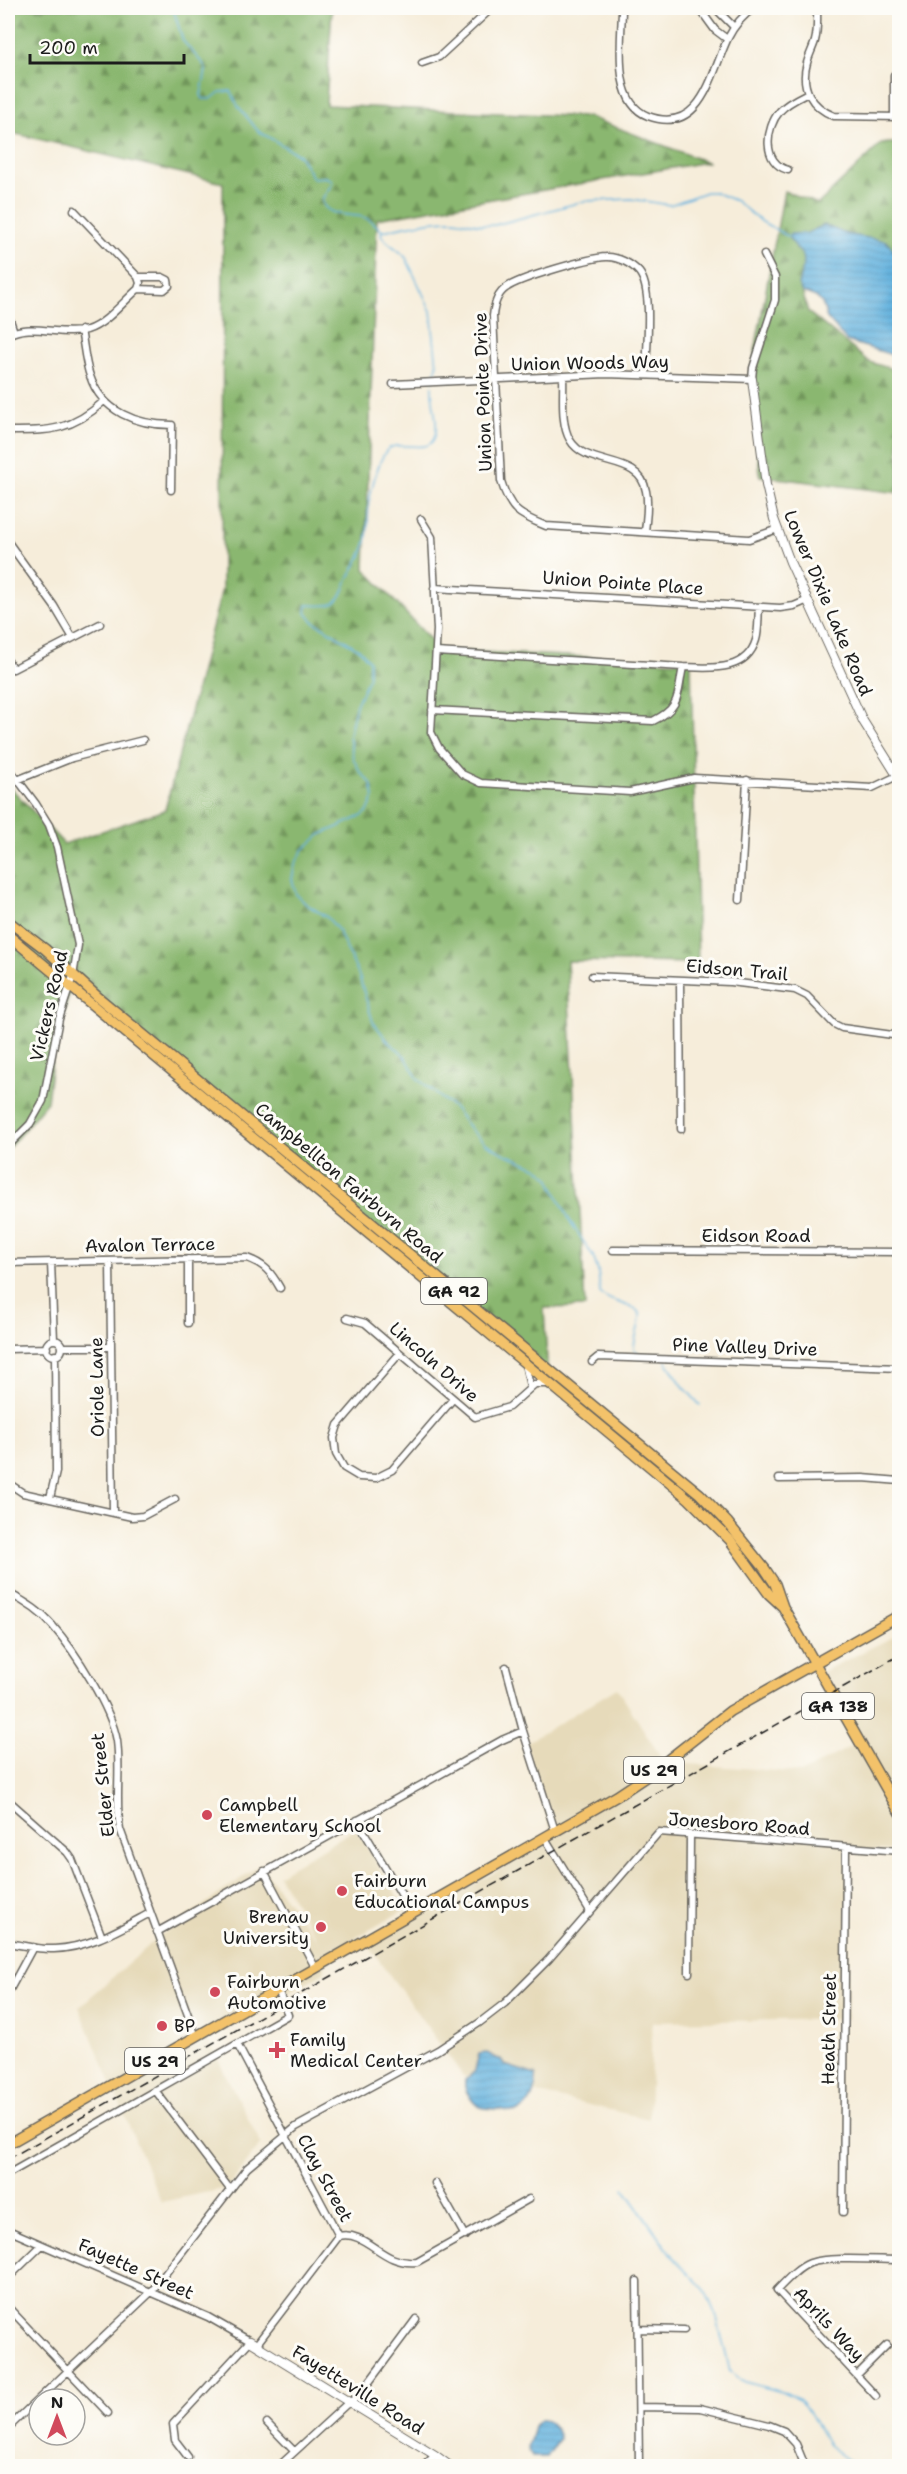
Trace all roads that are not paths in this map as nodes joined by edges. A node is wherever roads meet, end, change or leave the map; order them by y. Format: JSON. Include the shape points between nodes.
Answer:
{"nodes":[{"id":1,"x":492,"y":8,"type":"edge"},
{"id":2,"x":622,"y":8,"type":"edge"},
{"id":3,"x":699,"y":8,"type":"edge"},
{"id":4,"x":715,"y":8,"type":"edge"},
{"id":5,"x":754,"y":8,"type":"edge"},
{"id":6,"x":817,"y":8,"type":"edge"},
{"id":7,"x":734,"y":27,"type":"junction"},
{"id":8,"x":727,"y":39,"type":"junction"},
{"id":9,"x":422,"y":63,"type":"dead end"},
{"id":10,"x":894,"y":75,"type":"dead end"},
{"id":11,"x":808,"y":93,"type":"junction"},
{"id":12,"x":897,"y":117,"type":"edge"},
{"id":13,"x":788,"y":170,"type":"dead end"},
{"id":14,"x":74,"y":210,"type":"dead end"},
{"id":15,"x":764,"y":255,"type":"dead end"},
{"id":16,"x":138,"y":277,"type":"junction"},
{"id":17,"x":138,"y":289,"type":"junction"},
{"id":18,"x":8,"y":314,"type":"edge"},
{"id":19,"x":81,"y":330,"type":"junction"},
{"id":20,"x":11,"y":334,"type":"edge"},
{"id":21,"x":646,"y":375,"type":"junction"},
{"id":22,"x":563,"y":376,"type":"junction"},
{"id":23,"x":495,"y":379,"type":"junction"},
{"id":24,"x":752,"y":379,"type":"junction"},
{"id":25,"x":393,"y":384,"type":"dead end"},
{"id":26,"x":104,"y":401,"type":"junction"},
{"id":27,"x":8,"y":430,"type":"edge"},
{"id":28,"x":171,"y":489,"type":"dead end"},
{"id":29,"x":421,"y":519,"type":"dead end"},
{"id":30,"x":778,"y":529,"type":"junction"},
{"id":31,"x":645,"y":532,"type":"junction"},
{"id":32,"x":8,"y":542,"type":"edge"},
{"id":33,"x":434,"y":588,"type":"junction"},
{"id":34,"x":808,"y":600,"type":"junction"},
{"id":35,"x":759,"y":607,"type":"junction"},
{"id":36,"x":100,"y":624,"type":"dead end"},
{"id":37,"x":73,"y":638,"type":"junction"},
{"id":38,"x":436,"y":652,"type":"junction"},
{"id":39,"x":8,"y":661,"type":"edge"},
{"id":40,"x":682,"y":667,"type":"junction"},
{"id":41,"x":432,"y":710,"type":"junction"},
{"id":42,"x":143,"y":740,"type":"dead end"},
{"id":43,"x":8,"y":767,"type":"edge"},
{"id":44,"x":898,"y":778,"type":"edge"},
{"id":45,"x":17,"y":780,"type":"junction"},
{"id":46,"x":747,"y":780,"type":"junction"},
{"id":47,"x":740,"y":900,"type":"dead end"},
{"id":48,"x":8,"y":921,"type":"edge"},
{"id":49,"x":8,"y":935,"type":"edge"},
{"id":50,"x":73,"y":976,"type":"junction"},
{"id":51,"x":592,"y":976,"type":"dead end"},
{"id":52,"x":680,"y":980,"type":"junction"},
{"id":53,"x":69,"y":987,"type":"junction"},
{"id":54,"x":900,"y":1036,"type":"edge"},
{"id":55,"x":681,"y":1129,"type":"dead end"},
{"id":56,"x":8,"y":1146,"type":"edge"},
{"id":57,"x":613,"y":1250,"type":"dead end"},
{"id":58,"x":900,"y":1252,"type":"edge"},
{"id":59,"x":188,"y":1259,"type":"junction"},
{"id":60,"x":110,"y":1261,"type":"junction"},
{"id":61,"x":51,"y":1262,"type":"junction"},
{"id":62,"x":8,"y":1263,"type":"edge"},
{"id":63,"x":280,"y":1288,"type":"dead end"},
{"id":64,"x":347,"y":1318,"type":"dead end"},
{"id":65,"x":188,"y":1323,"type":"dead end"},
{"id":66,"x":54,"y":1340,"type":"junction"},
{"id":67,"x":62,"y":1347,"type":"junction"},
{"id":68,"x":111,"y":1347,"type":"junction"},
{"id":69,"x":47,"y":1348,"type":"junction"},
{"id":70,"x":8,"y":1349,"type":"edge"},
{"id":71,"x":400,"y":1353,"type":"junction"},
{"id":72,"x":55,"y":1355,"type":"junction"},
{"id":73,"x":592,"y":1362,"type":"dead end"},
{"id":74,"x":525,"y":1363,"type":"junction"},
{"id":75,"x":900,"y":1368,"type":"edge"},
{"id":76,"x":551,"y":1385,"type":"junction"},
{"id":77,"x":530,"y":1386,"type":"junction"},
{"id":78,"x":453,"y":1399,"type":"junction"},
{"id":79,"x":779,"y":1479,"type":"dead end"},
{"id":80,"x":900,"y":1481,"type":"edge"},
{"id":81,"x":8,"y":1484,"type":"edge"},
{"id":82,"x":50,"y":1498,"type":"junction"},
{"id":83,"x":175,"y":1499,"type":"dead end"},
{"id":84,"x":113,"y":1513,"type":"junction"},
{"id":85,"x":8,"y":1593,"type":"edge"},
{"id":86,"x":783,"y":1607,"type":"junction"},
{"id":87,"x":900,"y":1615,"type":"edge"},
{"id":88,"x":814,"y":1664,"type":"junction"},
{"id":89,"x":506,"y":1667,"type":"dead end"},
{"id":90,"x":523,"y":1731,"type":"junction"},
{"id":91,"x":8,"y":1800,"type":"edge"},
{"id":92,"x":900,"y":1813,"type":"edge"},
{"id":93,"x":357,"y":1820,"type":"junction"},
{"id":94,"x":555,"y":1831,"type":"junction"},
{"id":95,"x":690,"y":1835,"type":"junction"},
{"id":96,"x":545,"y":1838,"type":"junction"},
{"id":97,"x":846,"y":1846,"type":"junction"},
{"id":98,"x":900,"y":1851,"type":"edge"},
{"id":99,"x":264,"y":1871,"type":"junction"},
{"id":100,"x":591,"y":1911,"type":"junction"},
{"id":101,"x":150,"y":1913,"type":"junction"},
{"id":102,"x":413,"y":1914,"type":"junction"},
{"id":103,"x":157,"y":1932,"type":"junction"},
{"id":104,"x":102,"y":1937,"type":"junction"},
{"id":105,"x":8,"y":1943,"type":"edge"},
{"id":106,"x":33,"y":1947,"type":"junction"},
{"id":107,"x":316,"y":1969,"type":"junction"},
{"id":108,"x":689,"y":1974,"type":"dead end"},
{"id":109,"x":278,"y":1990,"type":"junction"},
{"id":110,"x":8,"y":1994,"type":"edge"},
{"id":111,"x":196,"y":2037,"type":"junction"},
{"id":112,"x":237,"y":2044,"type":"junction"},
{"id":113,"x":155,"y":2090,"type":"junction"},
{"id":114,"x":285,"y":2135,"type":"junction"},
{"id":115,"x":8,"y":2144,"type":"edge"},
{"id":116,"x":8,"y":2174,"type":"edge"},
{"id":117,"x":435,"y":2183,"type":"dead end"},
{"id":118,"x":230,"y":2188,"type":"junction"},
{"id":119,"x":529,"y":2199,"type":"dead end"},
{"id":120,"x":843,"y":2212,"type":"dead end"},
{"id":121,"x":8,"y":2230,"type":"edge"},
{"id":122,"x":339,"y":2236,"type":"junction"},
{"id":123,"x":465,"y":2236,"type":"junction"},
{"id":124,"x":42,"y":2245,"type":"junction"},
{"id":125,"x":900,"y":2260,"type":"edge"},
{"id":126,"x":8,"y":2278,"type":"edge"},
{"id":127,"x":637,"y":2281,"type":"dead end"},
{"id":128,"x":151,"y":2292,"type":"junction"},
{"id":129,"x":8,"y":2307,"type":"edge"},
{"id":130,"x":416,"y":2319,"type":"dead end"},
{"id":131,"x":638,"y":2329,"type":"junction"},
{"id":132,"x":684,"y":2330,"type":"dead end"},
{"id":133,"x":253,"y":2343,"type":"junction"},
{"id":134,"x":887,"y":2345,"type":"dead end"},
{"id":135,"x":67,"y":2371,"type":"junction"},
{"id":136,"x":857,"y":2375,"type":"junction"},
{"id":137,"x":876,"y":2396,"type":"dead end"},
{"id":138,"x":349,"y":2402,"type":"junction"},
{"id":139,"x":639,"y":2407,"type":"junction"},
{"id":140,"x":108,"y":2413,"type":"dead end"},
{"id":141,"x":267,"y":2423,"type":"dead end"},
{"id":142,"x":8,"y":2428,"type":"edge"},
{"id":143,"x":294,"y":2451,"type":"junction"},
{"id":144,"x":435,"y":2455,"type":"junction"},
{"id":145,"x":188,"y":2457,"type":"dead end"},
{"id":146,"x":279,"y":2466,"type":"edge"},
{"id":147,"x":424,"y":2466,"type":"edge"},
{"id":148,"x":450,"y":2466,"type":"edge"},
{"id":149,"x":639,"y":2466,"type":"edge"},
{"id":150,"x":805,"y":2466,"type":"edge"}],
"edges":[{"from":1,"to":9,"type":"street","via":[[439,57]]},
{"from":2,"to":8,"type":"street","via":[[624,87],[631,103],[648,116],[676,118],[695,109]]},
{"from":3,"to":8,"type":"street"},
{"from":4,"to":7,"type":"street"},
{"from":5,"to":7,"type":"street"},
{"from":6,"to":11,"type":"street","via":[[816,37],[805,71]]},
{"from":7,"to":8,"type":"street"},
{"from":10,"to":12,"type":"street"},
{"from":11,"to":12,"type":"street","via":[[818,107],[834,116]]},
{"from":11,"to":13,"type":"street","via":[[781,109],[769,129],[772,158]]},
{"from":14,"to":16,"type":"street"},
{"from":15,"to":24,"type":"street","name":"Lower Dixie Lake Road","via":[[775,277],[775,300]]},
{"from":16,"to":17,"type":"street"},
{"from":16,"to":17,"type":"street","via":[[162,277],[169,286],[164,290]]},
{"from":17,"to":19,"type":"street","via":[[97,325]]},
{"from":18,"to":20,"type":"street"},
{"from":19,"to":20,"type":"street"},
{"from":19,"to":26,"type":"street","via":[[90,376]]},
{"from":21,"to":22,"type":"street","name":"Union Woods Way"},
{"from":21,"to":23,"type":"street","name":"Union Pointe Drive","via":[[647,290],[640,273],[628,262],[608,257],[535,275],[505,288],[494,304]]},
{"from":21,"to":24,"type":"street","name":"Union Woods Way"},
{"from":22,"to":23,"type":"street","name":"Union Woods Way"},
{"from":22,"to":31,"type":"street","via":[[565,424],[570,440],[584,454],[629,468],[641,477],[646,491]]},
{"from":23,"to":25,"type":"street","name":"Union Woods Way"},
{"from":23,"to":31,"type":"street","name":"Union Pointe Drive","via":[[501,481],[508,501],[524,517],[546,526]]},
{"from":24,"to":30,"type":"street","name":"Lower Dixie Lake Road","via":[[766,485]]},
{"from":26,"to":27,"type":"street","via":[[78,422],[61,428]]},
{"from":26,"to":28,"type":"street","via":[[135,421],[172,425]]},
{"from":29,"to":33,"type":"street","via":[[432,537]]},
{"from":30,"to":31,"type":"street","name":"Union Pointe Drive","via":[[749,539]]},
{"from":30,"to":34,"type":"street","name":"Lower Dixie Lake Road"},
{"from":32,"to":37,"type":"street"},
{"from":33,"to":35,"type":"street","name":"Union Pointe Place"},
{"from":33,"to":38,"type":"street"},
{"from":34,"to":35,"type":"street","name":"Union Pointe Place","via":[[788,607]]},
{"from":34,"to":44,"type":"street","name":"Lower Dixie Lake Road","via":[[863,721]]},
{"from":35,"to":40,"type":"street","via":[[757,638],[746,656],[721,668]]},
{"from":36,"to":37,"type":"street"},
{"from":37,"to":39,"type":"street","via":[[13,669]]},
{"from":38,"to":40,"type":"street"},
{"from":38,"to":41,"type":"street"},
{"from":40,"to":41,"type":"street","via":[[677,700],[653,721]]},
{"from":41,"to":46,"type":"street","via":[[431,732],[439,748],[462,774],[481,783],[630,792],[694,778]]},
{"from":42,"to":45,"type":"street","via":[[72,758]]},
{"from":43,"to":45,"type":"street","name":"Vickers Road"},
{"from":44,"to":46,"type":"street","via":[[872,788]]},
{"from":45,"to":50,"type":"street","name":"Vickers Road","via":[[49,825],[57,848],[77,936]]},
{"from":46,"to":47,"type":"street"},
{"from":48,"to":50,"type":"main road","name":"Campbellton Fairburn Road","number":"GA 92"},
{"from":49,"to":53,"type":"main road","name":"Campbellton Fairburn Road","number":"GA 92"},
{"from":50,"to":53,"type":"street","name":"Vickers Road"},
{"from":50,"to":86,"type":"main road","name":"Campbellton Fairburn Road","number":"GA 92","via":[[700,1494],[765,1569]]},
{"from":51,"to":52,"type":"street","name":"Eidson Trail"},
{"from":52,"to":54,"type":"street","name":"Eidson Trail","via":[[795,990],[842,1028]]},
{"from":52,"to":55,"type":"street"},
{"from":53,"to":56,"type":"street","name":"Vickers Road","via":[[43,1101],[30,1124]]},
{"from":53,"to":74,"type":"main road","name":"Campbellton Fairburn Road","number":"GA 92"},
{"from":57,"to":58,"type":"street","name":"Eidson Road"},
{"from":59,"to":60,"type":"street","name":"Avalon Terrace"},
{"from":59,"to":63,"type":"street","name":"Avalon Terrace","via":[[247,1258],[271,1272]]},
{"from":59,"to":65,"type":"street"},
{"from":60,"to":61,"type":"street","name":"Avalon Terrace"},
{"from":60,"to":68,"type":"street","name":"Oriole Lane"},
{"from":61,"to":62,"type":"street","name":"Avalon Terrace"},
{"from":61,"to":66,"type":"street"},
{"from":64,"to":71,"type":"street","name":"Lincoln Drive","via":[[365,1323]]},
{"from":66,"to":67,"type":"street"},
{"from":66,"to":69,"type":"street"},
{"from":67,"to":68,"type":"street"},
{"from":67,"to":72,"type":"street"},
{"from":68,"to":84,"type":"street","name":"Oriole Lane"},
{"from":69,"to":70,"type":"street"},
{"from":69,"to":72,"type":"street"},
{"from":71,"to":78,"type":"street","name":"Lincoln Drive"},
{"from":71,"to":78,"type":"street","via":[[338,1425],[334,1438],[336,1454],[344,1468],[359,1477],[376,1478],[392,1470]]},
{"from":72,"to":82,"type":"street","via":[[56,1472]]},
{"from":73,"to":75,"type":"street","name":"Pine Valley Drive","via":[[598,1357]]},
{"from":74,"to":76,"type":"main road","name":"Campbellton Fairburn Road","number":"GA 92"},
{"from":74,"to":77,"type":"street"},
{"from":76,"to":77,"type":"street"},
{"from":76,"to":86,"type":"main road","name":"Campbellton Fairburn Road","number":"GA 92","via":[[703,1512]]},
{"from":77,"to":78,"type":"street","name":"Lincoln Drive","via":[[509,1407],[474,1417]]},
{"from":79,"to":80,"type":"street"},
{"from":81,"to":82,"type":"street","via":[[23,1493]]},
{"from":82,"to":84,"type":"street"},
{"from":83,"to":84,"type":"street","via":[[143,1516]]},
{"from":85,"to":101,"type":"street","name":"Elder Street","via":[[51,1624],[106,1707],[117,1742],[120,1829]]},
{"from":86,"to":88,"type":"main road","name":"Campbellton Fairburn Road","number":"GA 92"},
{"from":87,"to":88,"type":"main road","number":"US 29"},
{"from":88,"to":92,"type":"main road","number":"GA 138"},
{"from":88,"to":94,"type":"main road","number":"US 29","via":[[730,1711],[650,1774]]},
{"from":89,"to":90,"type":"street"},
{"from":90,"to":93,"type":"street"},
{"from":90,"to":94,"type":"street"},
{"from":91,"to":104,"type":"street","via":[[72,1859]]},
{"from":93,"to":99,"type":"street"},
{"from":93,"to":102,"type":"street"},
{"from":94,"to":96,"type":"main road","number":"US 29"},
{"from":95,"to":97,"type":"street","name":"Jonesboro Road"},
{"from":95,"to":100,"type":"street","name":"Jonesboro Road","via":[[659,1832]]},
{"from":95,"to":108,"type":"street"},
{"from":96,"to":100,"type":"street"},
{"from":96,"to":102,"type":"main road","number":"US 29"},
{"from":97,"to":98,"type":"street","name":"Jonesboro Road"},
{"from":97,"to":120,"type":"street","name":"Heath Street"},
{"from":99,"to":103,"type":"street"},
{"from":99,"to":107,"type":"street"},
{"from":100,"to":114,"type":"street","via":[[530,1979],[479,2023]]},
{"from":101,"to":103,"type":"street","name":"Elder Street"},
{"from":101,"to":104,"type":"street"},
{"from":102,"to":107,"type":"main road","number":"US 29"},
{"from":103,"to":111,"type":"street","name":"Elder Street"},
{"from":104,"to":106,"type":"street","via":[[69,1948]]},
{"from":105,"to":106,"type":"street"},
{"from":106,"to":110,"type":"street"},
{"from":107,"to":109,"type":"main road","number":"US 29"},
{"from":109,"to":111,"type":"main road","number":"US 29"},
{"from":109,"to":112,"type":"street","via":[[288,2015]]},
{"from":111,"to":115,"type":"main road","number":"US 29"},
{"from":112,"to":113,"type":"street"},
{"from":112,"to":114,"type":"street","name":"Clay Street"},
{"from":113,"to":116,"type":"street"},
{"from":113,"to":118,"type":"street"},
{"from":114,"to":118,"type":"street"},
{"from":114,"to":122,"type":"street","name":"Clay Street"},
{"from":117,"to":123,"type":"street"},
{"from":118,"to":128,"type":"street"},
{"from":119,"to":123,"type":"street"},
{"from":121,"to":124,"type":"street","name":"Fayette Street"},
{"from":122,"to":123,"type":"street","via":[[358,2238],[389,2258],[408,2263],[425,2259]]},
{"from":122,"to":133,"type":"street","name":"Clay Street"},
{"from":124,"to":126,"type":"street"},
{"from":124,"to":128,"type":"street","name":"Fayette Street"},
{"from":125,"to":136,"type":"street","name":"Aprils Way","via":[[809,2263],[777,2290]]},
{"from":127,"to":131,"type":"street"},
{"from":128,"to":133,"type":"street","name":"Fayette Street","via":[[208,2317]]},
{"from":128,"to":135,"type":"street"},
{"from":129,"to":135,"type":"street"},
{"from":130,"to":138,"type":"street","via":[[358,2397]]},
{"from":131,"to":132,"type":"street"},
{"from":131,"to":139,"type":"street"},
{"from":133,"to":138,"type":"street","name":"Fayetteville Road"},
{"from":133,"to":145,"type":"street","name":"Clay Street","via":[[173,2424],[175,2440]]},
{"from":134,"to":136,"type":"street"},
{"from":135,"to":140,"type":"street"},
{"from":135,"to":142,"type":"street"},
{"from":136,"to":137,"type":"street","name":"Aprils Way"},
{"from":138,"to":143,"type":"street"},
{"from":138,"to":144,"type":"street","name":"Fayetteville Road"},
{"from":139,"to":149,"type":"street"},
{"from":139,"to":150,"type":"street","via":[[700,2408],[770,2425],[784,2431],[796,2444]]},
{"from":141,"to":143,"type":"street"},
{"from":143,"to":146,"type":"street"},
{"from":144,"to":147,"type":"street"},
{"from":144,"to":148,"type":"street","name":"Fayetteville Road"}]}
